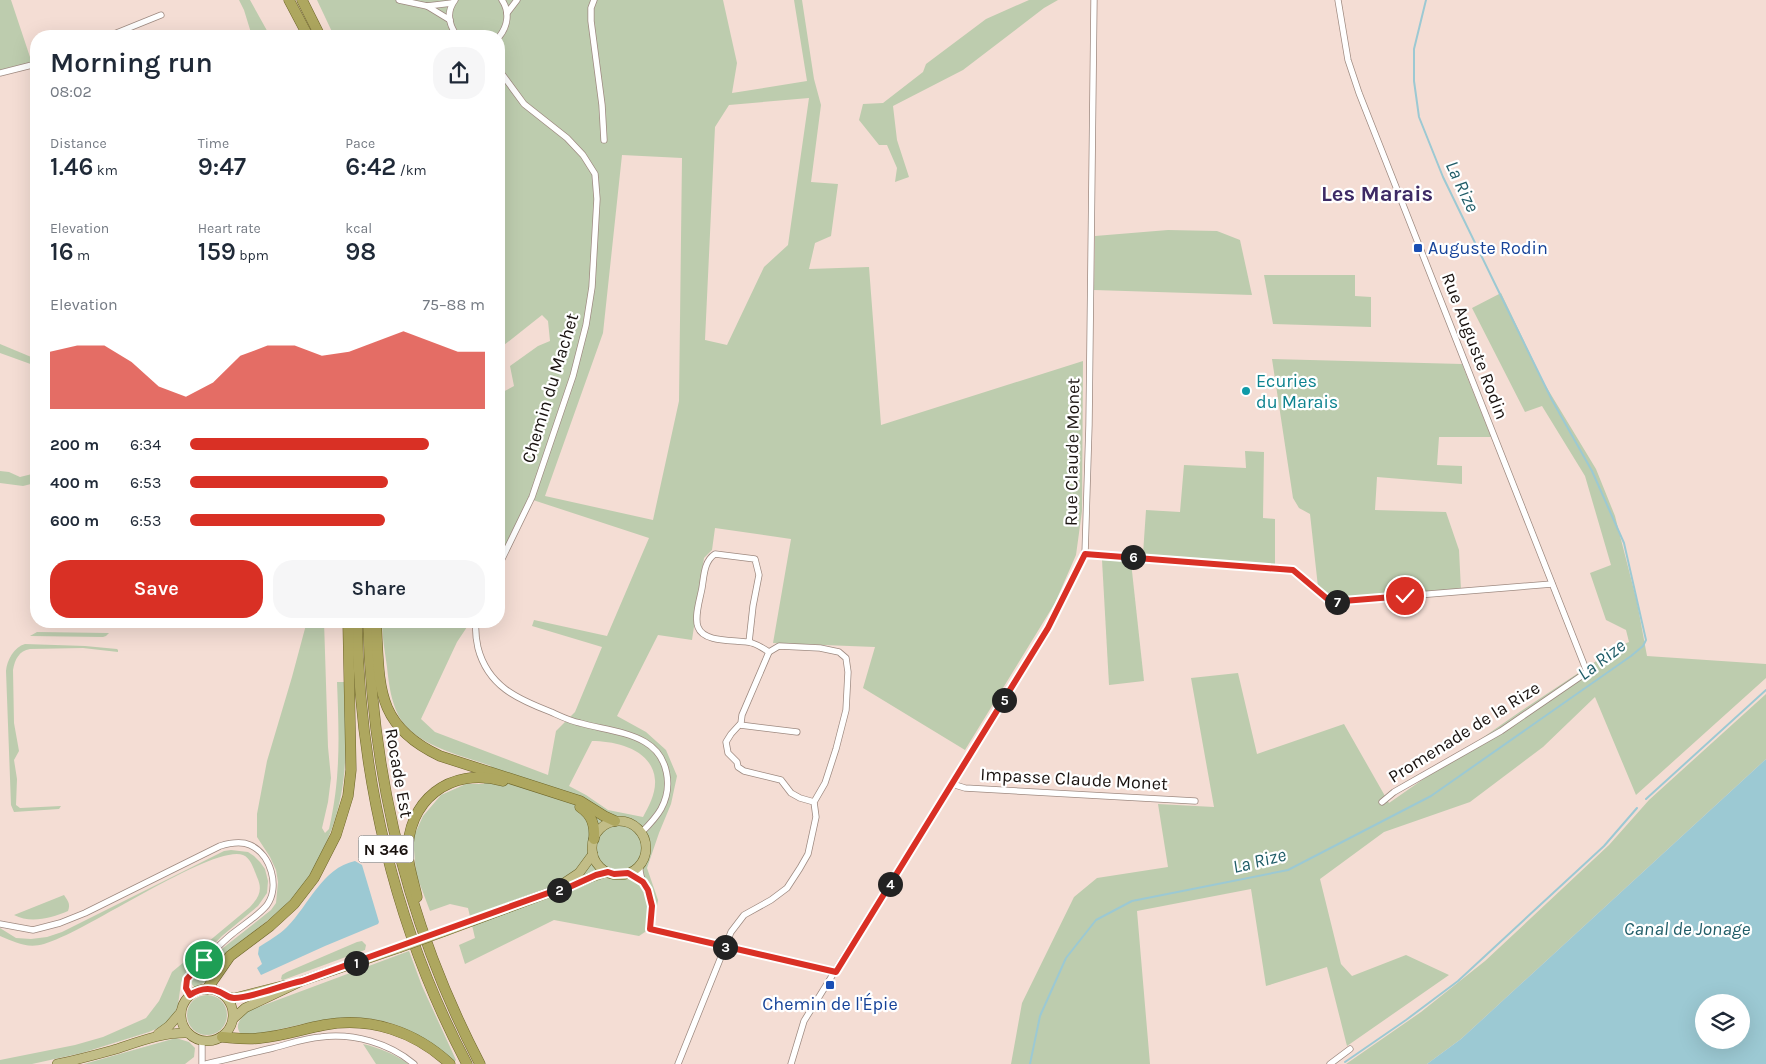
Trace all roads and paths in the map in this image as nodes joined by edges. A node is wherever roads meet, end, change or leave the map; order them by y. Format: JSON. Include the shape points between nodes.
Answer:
{"nodes":[{"id":1,"x":289,"y":0,"type":"edge"},
{"id":2,"x":302,"y":0,"type":"edge"},
{"id":3,"x":399,"y":0,"type":"edge"},
{"id":4,"x":502,"y":0,"type":"edge"},
{"id":5,"x":517,"y":0,"type":"edge"},
{"id":6,"x":594,"y":0,"type":"edge"},
{"id":7,"x":1094,"y":0,"type":"edge"},
{"id":8,"x":1338,"y":0,"type":"edge"},
{"id":9,"x":454,"y":2,"type":"edge"},
{"id":10,"x":427,"y":6,"type":"junction"},
{"id":11,"x":507,"y":13,"type":"junction"},
{"id":12,"x":161,"y":15,"type":"dead end"},
{"id":13,"x":450,"y":20,"type":"junction"},
{"id":14,"x":124,"y":30,"type":"edge"},
{"id":15,"x":305,"y":30,"type":"edge"},
{"id":16,"x":317,"y":30,"type":"edge"},
{"id":17,"x":453,"y":30,"type":"edge"},
{"id":18,"x":504,"y":30,"type":"edge"},
{"id":19,"x":30,"y":66,"type":"edge"},
{"id":20,"x":0,"y":73,"type":"edge"},
{"id":21,"x":505,"y":78,"type":"edge"},
{"id":22,"x":604,"y":140,"type":"dead end"},
{"id":23,"x":505,"y":553,"type":"edge"},
{"id":24,"x":1085,"y":554,"type":"junction"},
{"id":25,"x":1552,"y":584,"type":"junction"},
{"id":26,"x":348,"y":628,"type":"edge"},
{"id":27,"x":357,"y":628,"type":"edge"},
{"id":28,"x":368,"y":628,"type":"edge"},
{"id":29,"x":376,"y":628,"type":"edge"},
{"id":30,"x":476,"y":628,"type":"edge"},
{"id":31,"x":750,"y":642,"type":"junction"},
{"id":32,"x":769,"y":652,"type":"junction"},
{"id":33,"x":1587,"y":672,"type":"joint"},
{"id":34,"x":740,"y":725,"type":"junction"},
{"id":35,"x":797,"y":732,"type":"dead end"},
{"id":36,"x":952,"y":784,"type":"junction"},
{"id":37,"x":814,"y":802,"type":"junction"},
{"id":38,"x":1195,"y":802,"type":"dead end"},
{"id":39,"x":1382,"y":802,"type":"dead end"},
{"id":40,"x":615,"y":821,"type":"junction"},
{"id":41,"x":641,"y":832,"type":"junction"},
{"id":42,"x":594,"y":839,"type":"junction"},
{"id":43,"x":593,"y":854,"type":"junction"},
{"id":44,"x":640,"y":864,"type":"junction"},
{"id":45,"x":608,"y":872,"type":"junction"},
{"id":46,"x":628,"y":873,"type":"junction"},
{"id":47,"x":643,"y":882,"type":"junction"},
{"id":48,"x":548,"y":893,"type":"junction"},
{"id":49,"x":414,"y":907,"type":"junction"},
{"id":50,"x":0,"y":924,"type":"edge"},
{"id":51,"x":724,"y":946,"type":"junction"},
{"id":52,"x":836,"y":972,"type":"junction"},
{"id":53,"x":302,"y":981,"type":"junction"},
{"id":54,"x":207,"y":989,"type":"junction"},
{"id":55,"x":190,"y":995,"type":"junction"},
{"id":56,"x":226,"y":996,"type":"junction"},
{"id":57,"x":181,"y":1012,"type":"junction"},
{"id":58,"x":234,"y":1018,"type":"junction"},
{"id":59,"x":188,"y":1033,"type":"junction"},
{"id":60,"x":155,"y":1036,"type":"junction"},
{"id":61,"x":222,"y":1037,"type":"junction"},
{"id":62,"x":202,"y":1041,"type":"junction"},
{"id":63,"x":1350,"y":1049,"type":"dead end"},
{"id":64,"x":57,"y":1064,"type":"edge"},
{"id":65,"x":202,"y":1064,"type":"edge"},
{"id":66,"x":206,"y":1064,"type":"edge"},
{"id":67,"x":414,"y":1064,"type":"edge"},
{"id":68,"x":450,"y":1064,"type":"edge"},
{"id":69,"x":467,"y":1064,"type":"edge"},
{"id":70,"x":480,"y":1064,"type":"edge"},
{"id":71,"x":678,"y":1064,"type":"edge"},
{"id":72,"x":791,"y":1064,"type":"edge"},
{"id":73,"x":1330,"y":1064,"type":"edge"}],
"edges":[{"from":1,"to":15,"type":"highway"},
{"from":2,"to":16,"type":"highway"},
{"from":3,"to":10,"type":"street"},
{"from":4,"to":11,"type":"street"},
{"from":5,"to":11,"type":"street"},
{"from":6,"to":22,"type":"street","via":[[591,21]]},
{"from":7,"to":24,"type":"street","name":"Rue Claude Monet"},
{"from":8,"to":25,"type":"street","name":"Rue Auguste Rodin","via":[[1348,60],[1359,92]]},
{"from":9,"to":10,"type":"street"},
{"from":9,"to":13,"type":"street"},
{"from":10,"to":13,"type":"street"},
{"from":11,"to":18,"type":"street"},
{"from":12,"to":14,"type":"street"},
{"from":13,"to":17,"type":"street"},
{"from":19,"to":20,"type":"street"},
{"from":21,"to":23,"type":"street","name":"Chemin du Machet","via":[[524,104],[584,155],[595,174],[597,198],[592,287],[573,376],[532,497]]},
{"from":24,"to":25,"type":"street","via":[[1293,570],[1331,602]]},
{"from":24,"to":36,"type":"street","name":"Rue Claude Monet","via":[[1048,628]]},
{"from":25,"to":33,"type":"street","name":"Rue Auguste Rodin"},
{"from":26,"to":54,"type":"highway","via":[[351,770],[348,796],[336,835],[318,872],[294,904],[230,956]]},
{"from":27,"to":69,"type":"highway","name":"Rocade Est","number":"N 346","via":[[364,733],[384,842],[409,928],[429,982]]},
{"from":28,"to":49,"type":"highway","name":"Rocade Est","number":"N 346","via":[[377,750],[395,842]]},
{"from":29,"to":40,"type":"highway","via":[[386,706],[410,739],[440,756],[580,802]]},
{"from":30,"to":41,"type":"street","via":[[481,660],[493,679],[507,692],[577,722],[646,742],[658,754],[666,770],[667,793],[660,810]]},
{"from":31,"to":31,"type":"street","via":[[712,638],[702,634],[697,626],[707,562],[716,554],[755,559],[759,575]]},
{"from":31,"to":32,"type":"street"},
{"from":32,"to":34,"type":"street"},
{"from":32,"to":37,"type":"street","via":[[779,646],[820,648],[839,652],[846,658],[846,710],[831,766]]},
{"from":33,"to":39,"type":"street","name":"Promenade de la Rize","via":[[1501,731]]},
{"from":34,"to":35,"type":"street"},
{"from":34,"to":37,"type":"street","via":[[726,742],[728,753],[738,767],[781,780],[791,793]]},
{"from":36,"to":38,"type":"street","name":"Impasse Claude Monet","via":[[965,788]]},
{"from":36,"to":52,"type":"street","name":"Rue Claude Monet"},
{"from":37,"to":51,"type":"street","via":[[816,817],[808,854],[786,888],[744,916]]},
{"from":40,"to":41,"type":"main road","via":[[630,823]]},
{"from":40,"to":42,"type":"main road","via":[[602,827]]},
{"from":41,"to":44,"type":"main road","via":[[646,848]]},
{"from":42,"to":43,"type":"main road"},
{"from":42,"to":49,"type":"highway","via":[[595,829],[589,815],[575,804],[499,780],[470,778],[447,784],[427,797],[413,822],[408,854],[417,897]]},
{"from":43,"to":45,"type":"main road","via":[[601,868]]},
{"from":43,"to":48,"type":"main road","via":[[579,873]]},
{"from":44,"to":46,"type":"main road"},
{"from":44,"to":47,"type":"street"},
{"from":45,"to":46,"type":"main road"},
{"from":45,"to":48,"type":"main road"},
{"from":46,"to":47,"type":"street"},
{"from":47,"to":51,"type":"street","via":[[652,906],[650,929]]},
{"from":48,"to":53,"type":"main road","bridge":true},
{"from":49,"to":70,"type":"highway","name":"Rocade Est","number":"N 346","via":[[451,1007]]},
{"from":50,"to":55,"type":"street","via":[[33,930],[60,924],[220,846],[250,845],[268,864],[273,879],[272,895],[263,909],[228,937],[193,972],[186,983]]},
{"from":51,"to":52,"type":"street"},
{"from":51,"to":71,"type":"street"},
{"from":52,"to":72,"type":"street","name":"Rue Claude Monet","via":[[804,1021]]},
{"from":53,"to":56,"type":"main road","via":[[234,998]]},
{"from":53,"to":58,"type":"main road","via":[[244,1008]]},
{"from":54,"to":55,"type":"main road"},
{"from":54,"to":56,"type":"main road"},
{"from":55,"to":57,"type":"main road"},
{"from":56,"to":58,"type":"main road","via":[[234,1010]]},
{"from":57,"to":59,"type":"main road"},
{"from":57,"to":60,"type":"main road","via":[[170,1026]]},
{"from":58,"to":61,"type":"main road","via":[[232,1026]]},
{"from":59,"to":60,"type":"main road"},
{"from":59,"to":62,"type":"main road"},
{"from":60,"to":64,"type":"main road"},
{"from":61,"to":62,"type":"main road"},
{"from":61,"to":68,"type":"highway","via":[[258,1039],[326,1024],[374,1024],[412,1036]]},
{"from":62,"to":65,"type":"street"},
{"from":63,"to":73,"type":"street"},
{"from":66,"to":67,"type":"street","via":[[330,1036],[372,1042]]}]}
